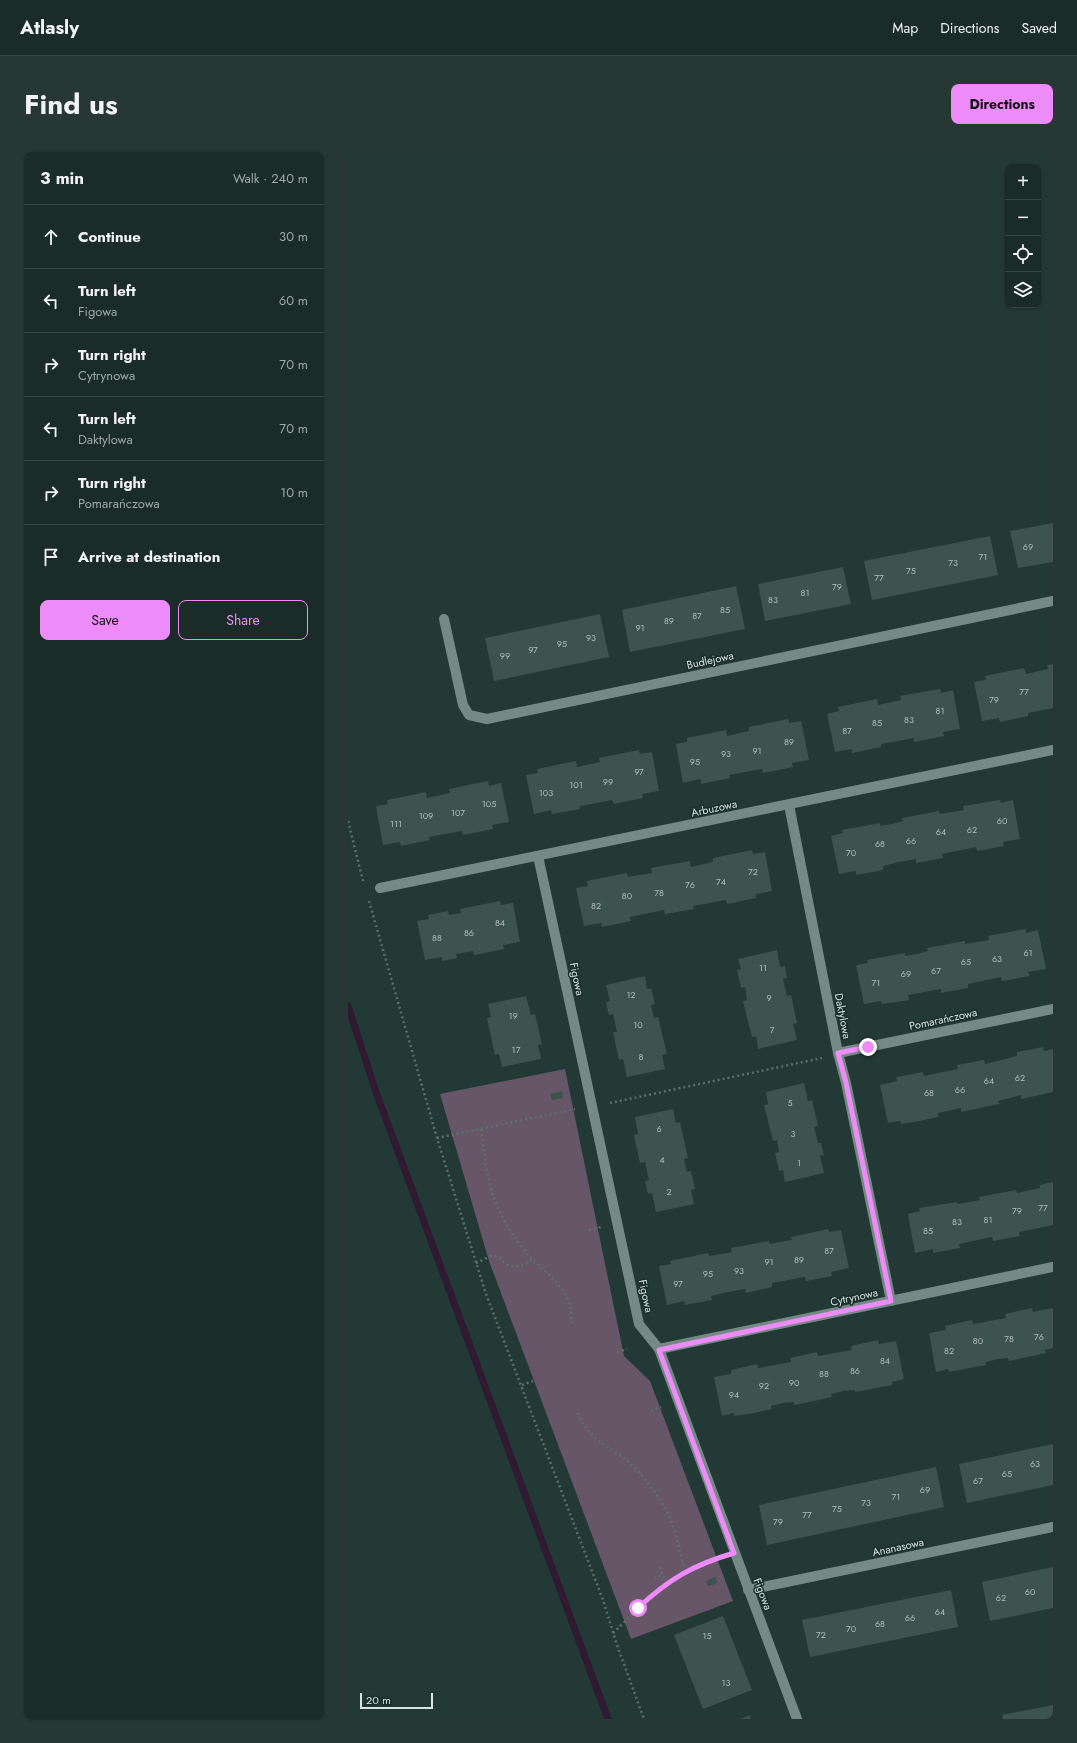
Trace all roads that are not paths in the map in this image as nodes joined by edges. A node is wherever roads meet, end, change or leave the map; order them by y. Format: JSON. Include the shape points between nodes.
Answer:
{"nodes":[{"id":1,"x":1053,"y":602,"type":"edge"},
{"id":2,"x":444,"y":619,"type":"dead end"},
{"id":3,"x":1053,"y":750,"type":"edge"},
{"id":4,"x":788,"y":805,"type":"junction"},
{"id":5,"x":538,"y":856,"type":"junction"},
{"id":6,"x":380,"y":888,"type":"dead end"},
{"id":7,"x":1053,"y":1009,"type":"edge"},
{"id":8,"x":838,"y":1053,"type":"junction"},
{"id":9,"x":1053,"y":1267,"type":"edge"},
{"id":10,"x":891,"y":1301,"type":"junction"},
{"id":11,"x":659,"y":1350,"type":"junction"},
{"id":12,"x":1053,"y":1527,"type":"edge"},
{"id":13,"x":748,"y":1590,"type":"junction"},
{"id":14,"x":797,"y":1719,"type":"edge"}],
"edges":[{"from":1,"to":2,"type":"street","name":"Budlejowa","via":[[487,719],[469,715],[463,705]]},
{"from":3,"to":4,"type":"street","name":"Arbuzowa"},
{"from":4,"to":5,"type":"street","name":"Arbuzowa"},
{"from":4,"to":8,"type":"street","name":"Daktylowa"},
{"from":5,"to":6,"type":"street","name":"Arbuzowa"},
{"from":5,"to":11,"type":"street","name":"Figowa","via":[[640,1324]]},
{"from":7,"to":8,"type":"street","name":"Pomarańczowa"},
{"from":8,"to":10,"type":"street","name":"Daktylowa"},
{"from":9,"to":10,"type":"street","name":"Cytrynowa"},
{"from":10,"to":11,"type":"street","name":"Cytrynowa"},
{"from":11,"to":13,"type":"street","name":"Figowa"},
{"from":12,"to":13,"type":"street","name":"Ananasowa"},
{"from":13,"to":14,"type":"street","name":"Figowa"}]}
